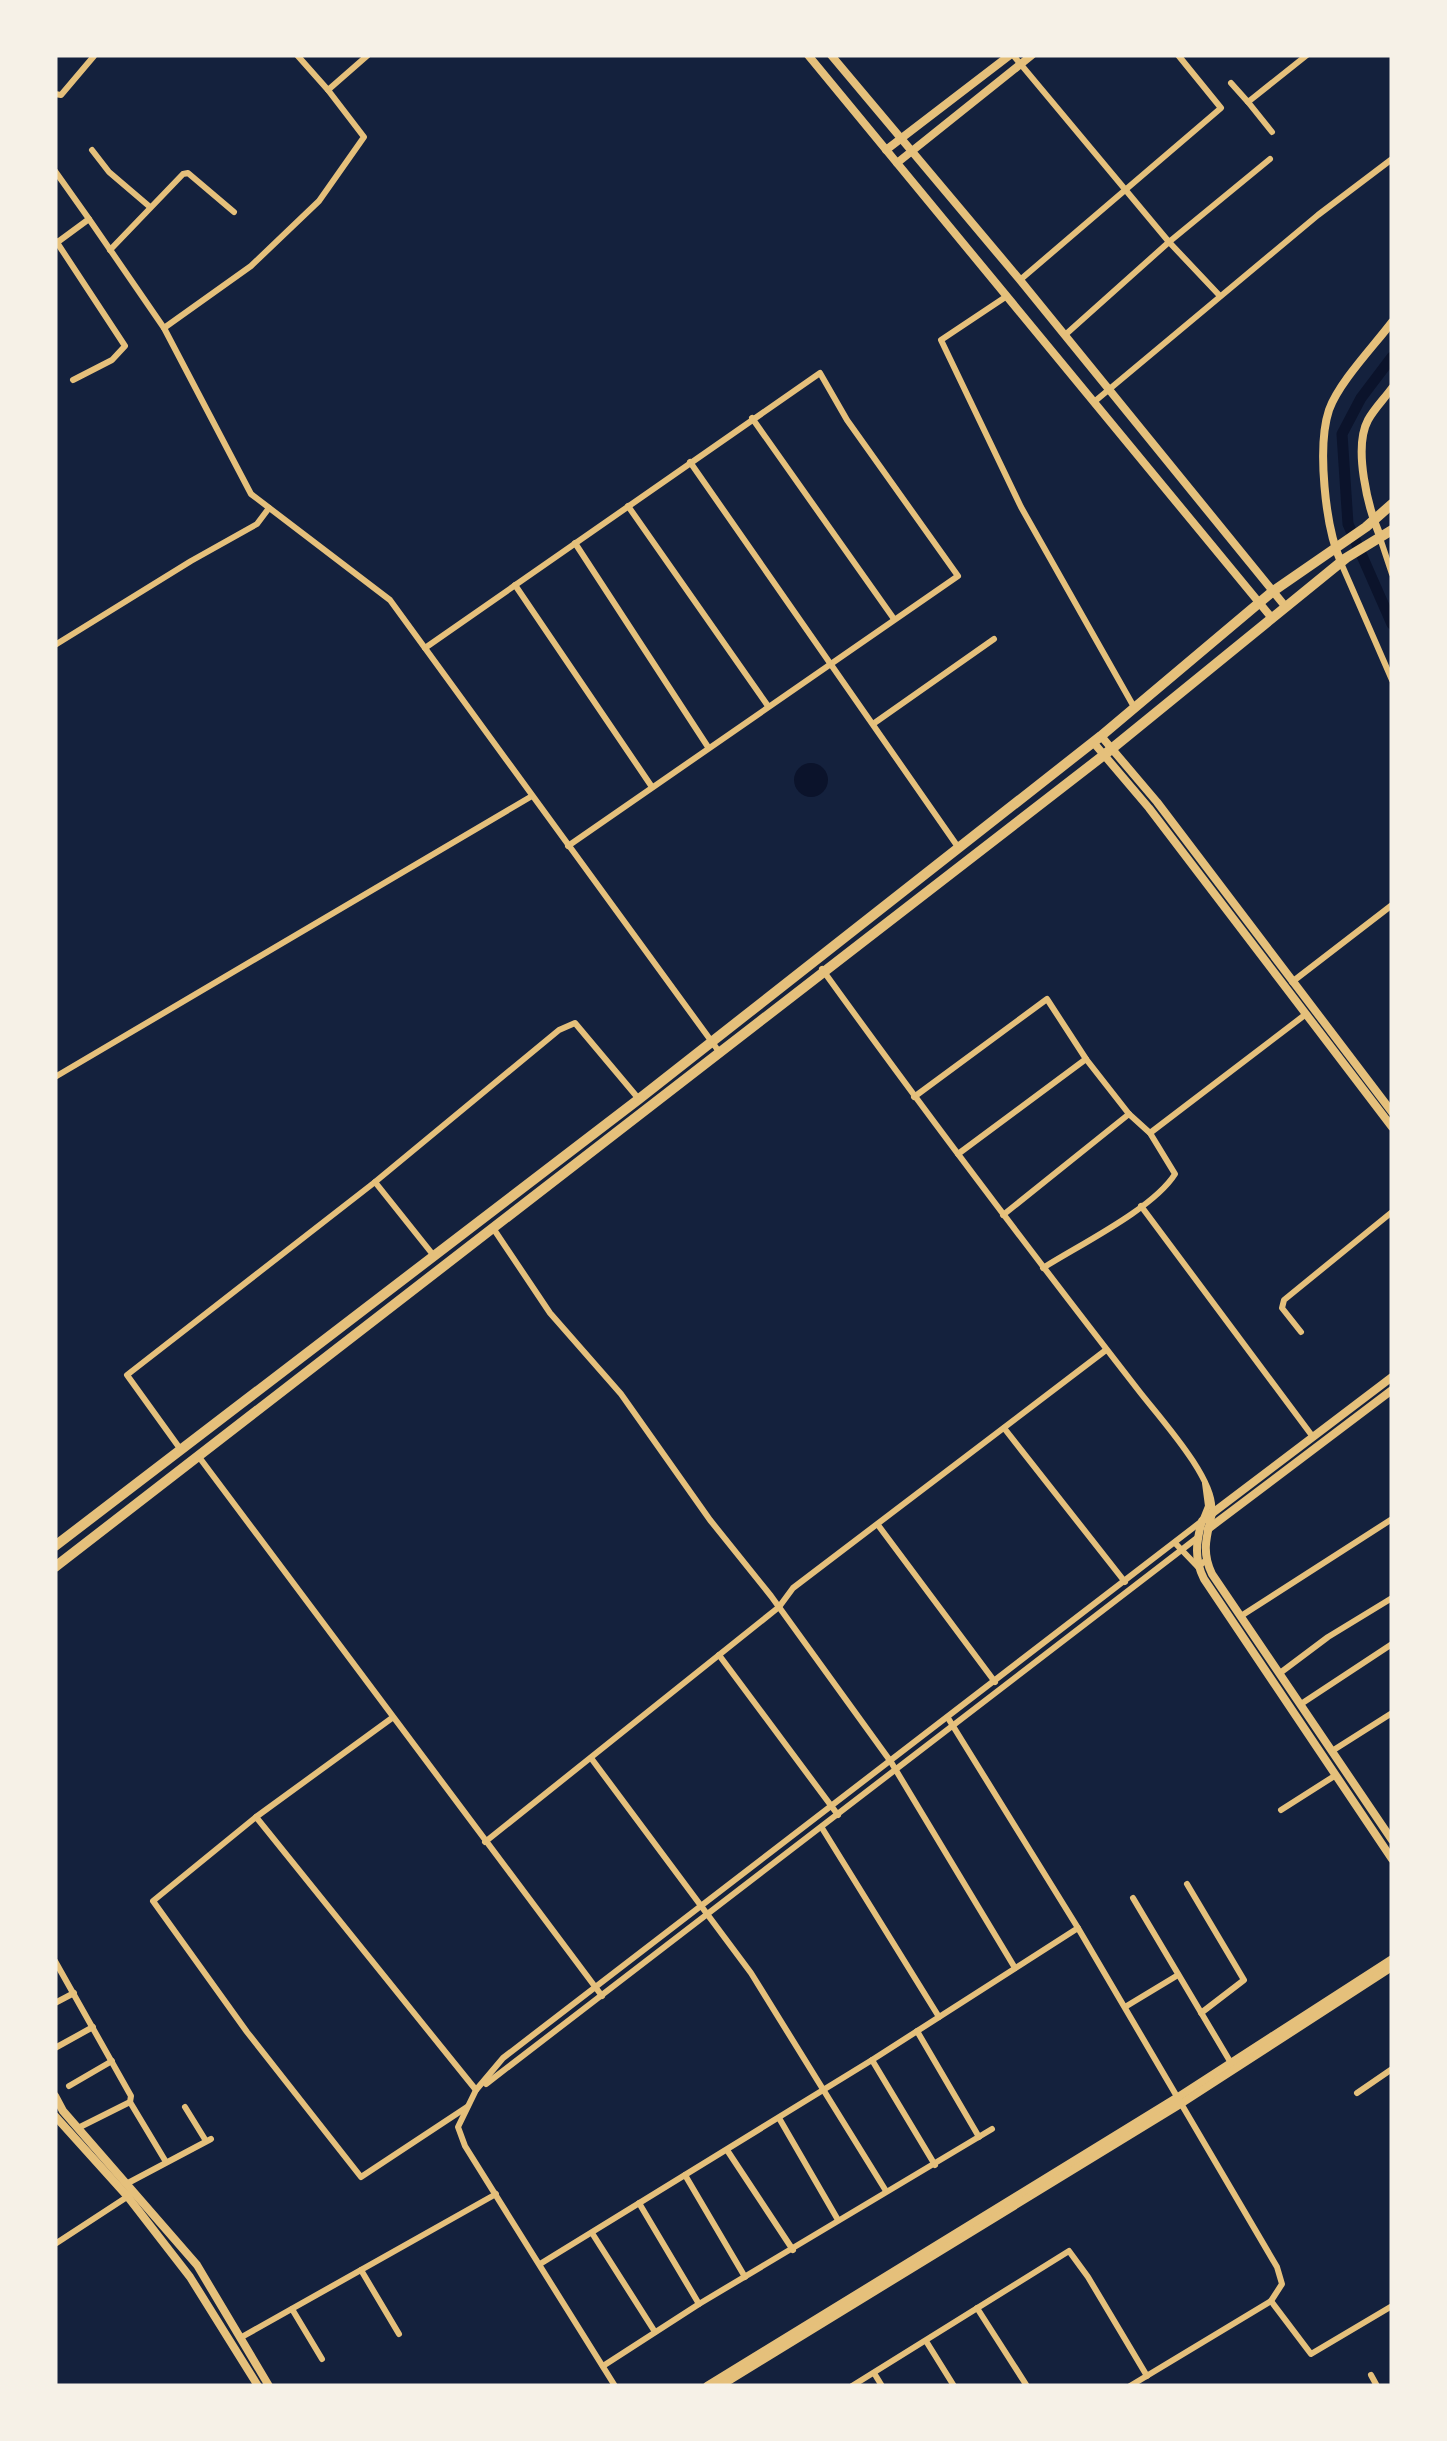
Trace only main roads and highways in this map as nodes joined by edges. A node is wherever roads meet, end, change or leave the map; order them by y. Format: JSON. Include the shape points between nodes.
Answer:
{"nodes":[{"id":1,"x":1392,"y":504,"type":"edge"},
{"id":2,"x":1392,"y":530,"type":"edge"},
{"id":3,"x":55,"y":1546,"type":"edge"},
{"id":4,"x":55,"y":1568,"type":"edge"}],
"edges":[{"from":1,"to":3,"type":"main road","via":[[1272,592],[1097,739],[639,1099]]},
{"from":2,"to":4,"type":"main road","via":[[1343,560],[1108,751]]}]}
